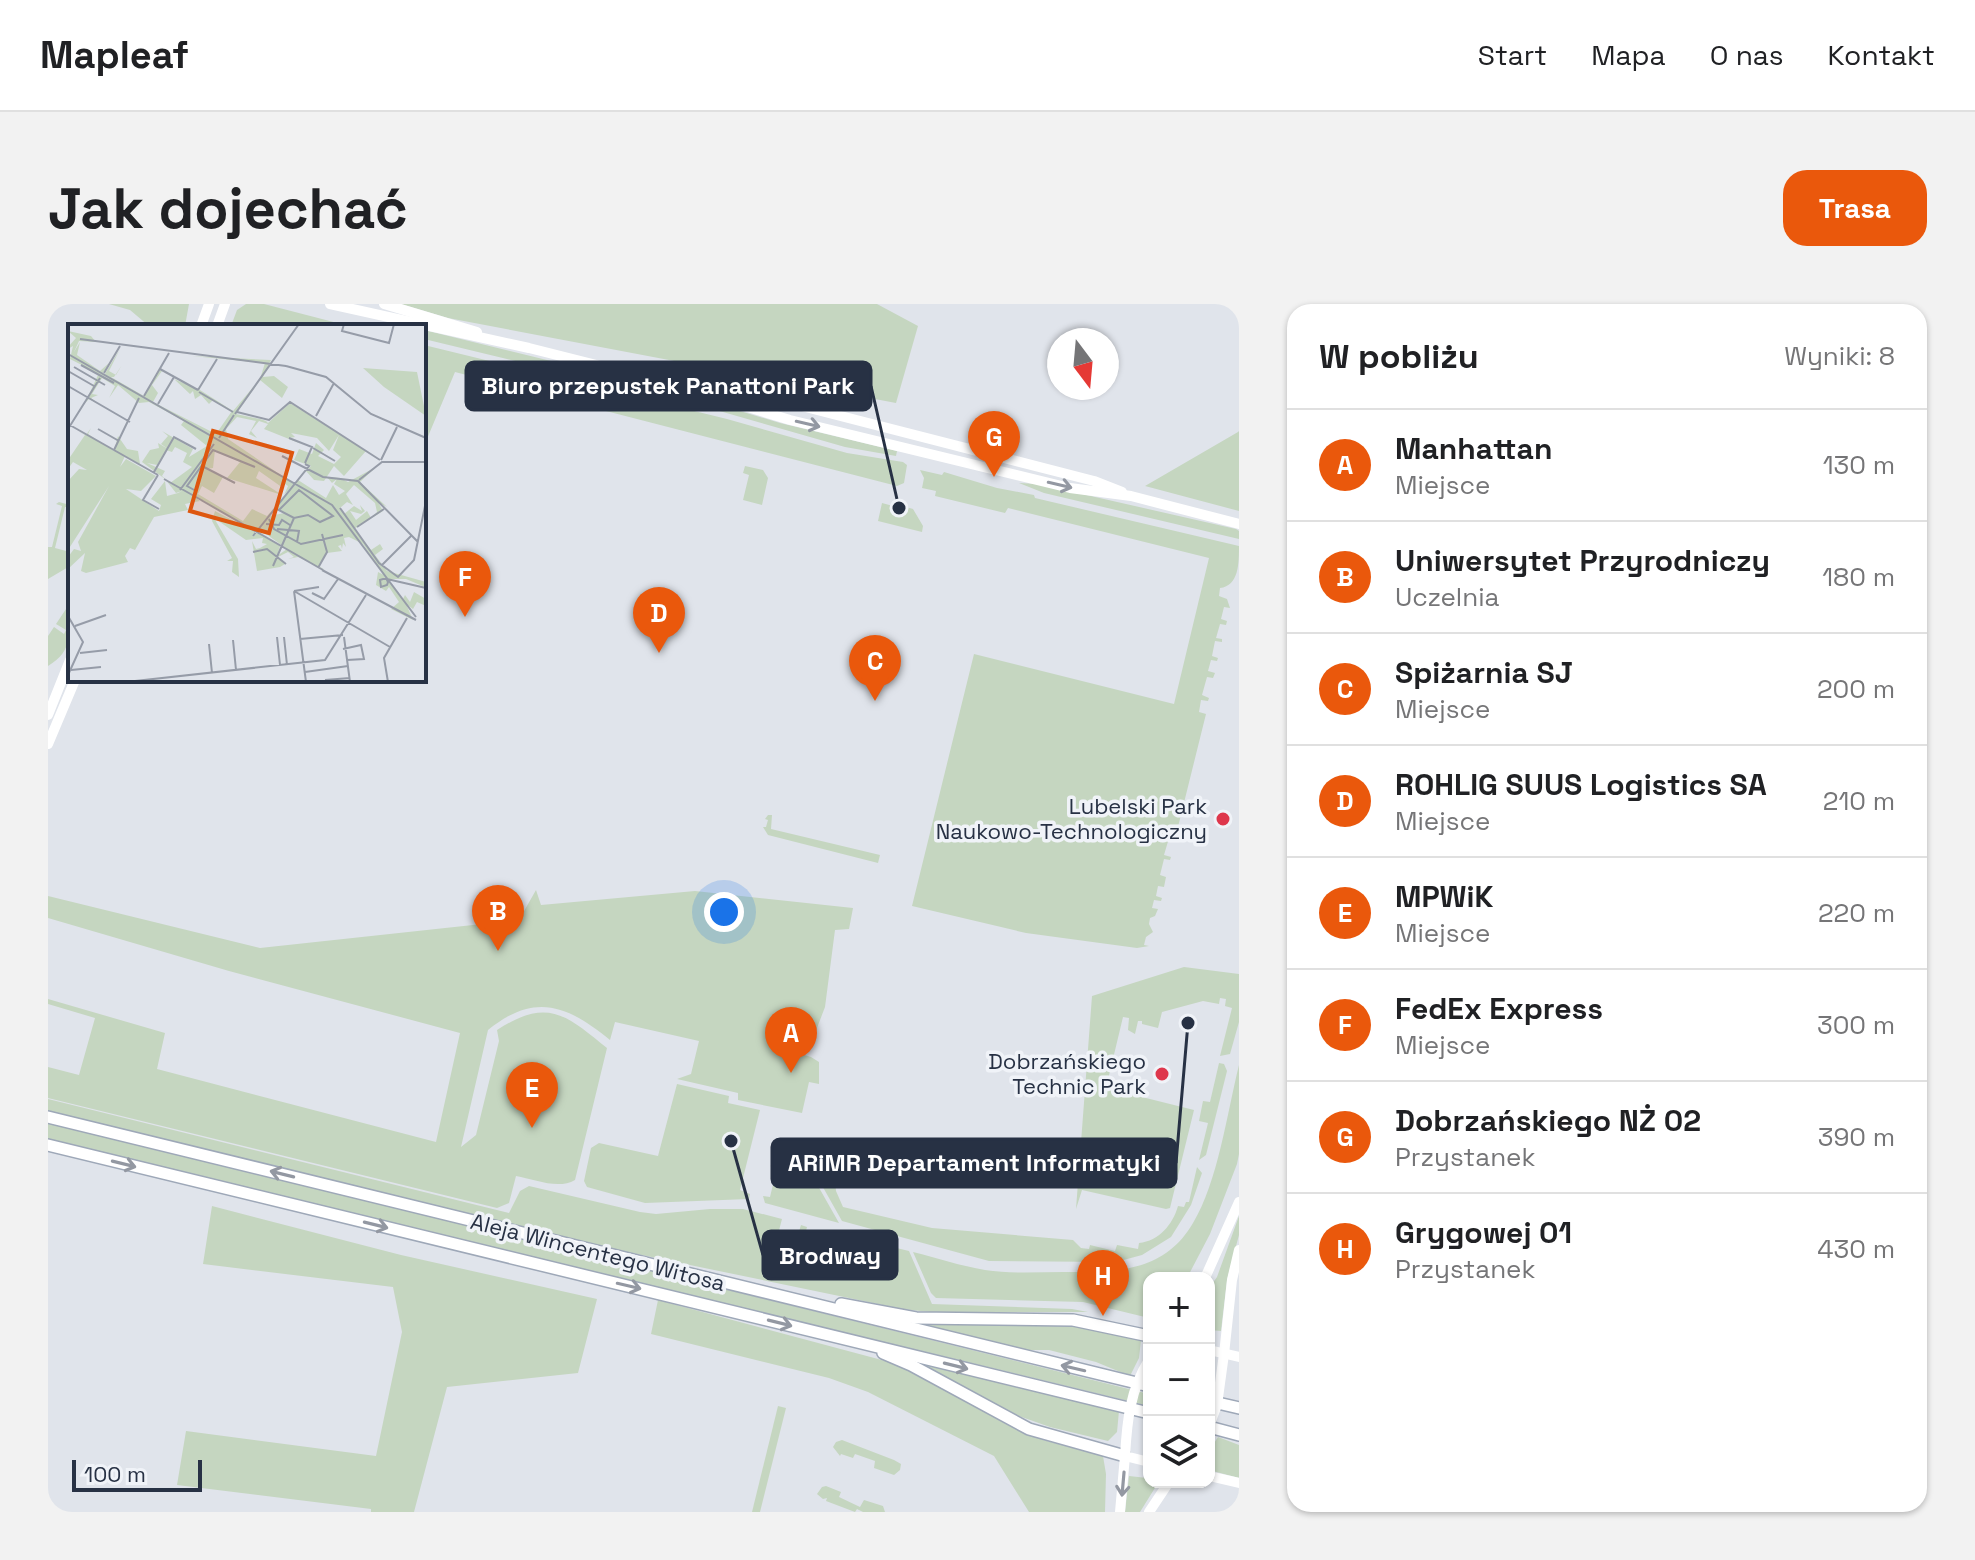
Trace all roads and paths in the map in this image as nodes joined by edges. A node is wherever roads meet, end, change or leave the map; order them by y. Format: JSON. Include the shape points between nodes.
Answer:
{"nodes":[{"id":1,"x":206,"y":304,"type":"edge"},
{"id":2,"x":225,"y":304,"type":"edge"},
{"id":3,"x":330,"y":304,"type":"edge"},
{"id":4,"x":384,"y":304,"type":"edge"},
{"id":5,"x":202,"y":324,"type":"edge"},
{"id":6,"x":218,"y":324,"type":"edge"},
{"id":7,"x":420,"y":324,"type":"edge"},
{"id":8,"x":426,"y":325,"type":"edge"},
{"id":9,"x":529,"y":348,"type":"junction"},
{"id":10,"x":676,"y":385,"type":"junction"},
{"id":11,"x":1131,"y":496,"type":"junction"},
{"id":12,"x":1239,"y":524,"type":"edge"},
{"id":13,"x":68,"y":665,"type":"edge"},
{"id":14,"x":74,"y":682,"type":"edge"},
{"id":15,"x":48,"y":715,"type":"edge"},
{"id":16,"x":48,"y":744,"type":"edge"},
{"id":17,"x":48,"y":1117,"type":"edge"},
{"id":18,"x":48,"y":1145,"type":"edge"},
{"id":19,"x":1239,"y":1202,"type":"edge"},
{"id":20,"x":1239,"y":1250,"type":"edge"},
{"id":21,"x":1208,"y":1272,"type":"edge"},
{"id":22,"x":768,"y":1293,"type":"junction"},
{"id":23,"x":1143,"y":1335,"type":"edge"},
{"id":24,"x":854,"y":1341,"type":"junction"},
{"id":25,"x":1215,"y":1352,"type":"edge"},
{"id":26,"x":1224,"y":1354,"type":"junction"},
{"id":27,"x":1239,"y":1357,"type":"edge"},
{"id":28,"x":1143,"y":1371,"type":"edge"},
{"id":29,"x":1143,"y":1385,"type":"edge"},
{"id":30,"x":1215,"y":1402,"type":"edge"},
{"id":31,"x":1239,"y":1408,"type":"edge"},
{"id":32,"x":1143,"y":1412,"type":"edge"},
{"id":33,"x":1213,"y":1416,"type":"edge"},
{"id":34,"x":1215,"y":1428,"type":"edge"},
{"id":35,"x":1239,"y":1435,"type":"edge"},
{"id":36,"x":1125,"y":1456,"type":"junction"},
{"id":37,"x":1143,"y":1460,"type":"edge"},
{"id":38,"x":1215,"y":1477,"type":"edge"},
{"id":39,"x":1239,"y":1483,"type":"edge"},
{"id":40,"x":1165,"y":1488,"type":"edge"},
{"id":41,"x":1120,"y":1512,"type":"edge"},
{"id":42,"x":1149,"y":1512,"type":"edge"}],
"edges":[{"from":1,"to":5,"type":"street"},
{"from":2,"to":6,"type":"street"},
{"from":3,"to":7,"type":"street"},
{"from":4,"to":9,"type":"street"},
{"from":8,"to":9,"type":"street"},
{"from":9,"to":10,"type":"street"},
{"from":10,"to":11,"type":"street","one_way":true,"via":[[790,420],[1070,488]]},
{"from":10,"to":11,"type":"street","via":[[827,412],[1094,481]]},
{"from":11,"to":12,"type":"street"},
{"from":13,"to":15,"type":"street"},
{"from":14,"to":16,"type":"street"},
{"from":22,"to":17,"type":"main road","name":"Aleja Wincentego Witosa","one_way":true},
{"from":18,"to":24,"type":"main road","name":"Aleja Wincentego Witosa","one_way":true},
{"from":19,"to":21,"type":"street"},
{"from":20,"to":26,"type":"street"},
{"from":22,"to":23,"type":"main road","via":[[898,1317],[1058,1319]]},
{"from":29,"to":22,"type":"main road","name":"Aleja Wincentego Witosa","one_way":true},
{"from":24,"to":32,"type":"main road","name":"Aleja Wincentego Witosa","one_way":true},
{"from":24,"to":36,"type":"main road","via":[[911,1365],[1029,1429]]},
{"from":25,"to":26,"type":"street"},
{"from":26,"to":27,"type":"street"},
{"from":26,"to":33,"type":"street","bridge":true},
{"from":28,"to":36,"type":"street","bridge":true,"via":[[1130,1406]]},
{"from":30,"to":31,"type":"main road"},
{"from":34,"to":35,"type":"main road"},
{"from":36,"to":37,"type":"street"},
{"from":36,"to":41,"type":"street","one_way":true},
{"from":38,"to":39,"type":"street"},
{"from":40,"to":42,"type":"street"}]}
